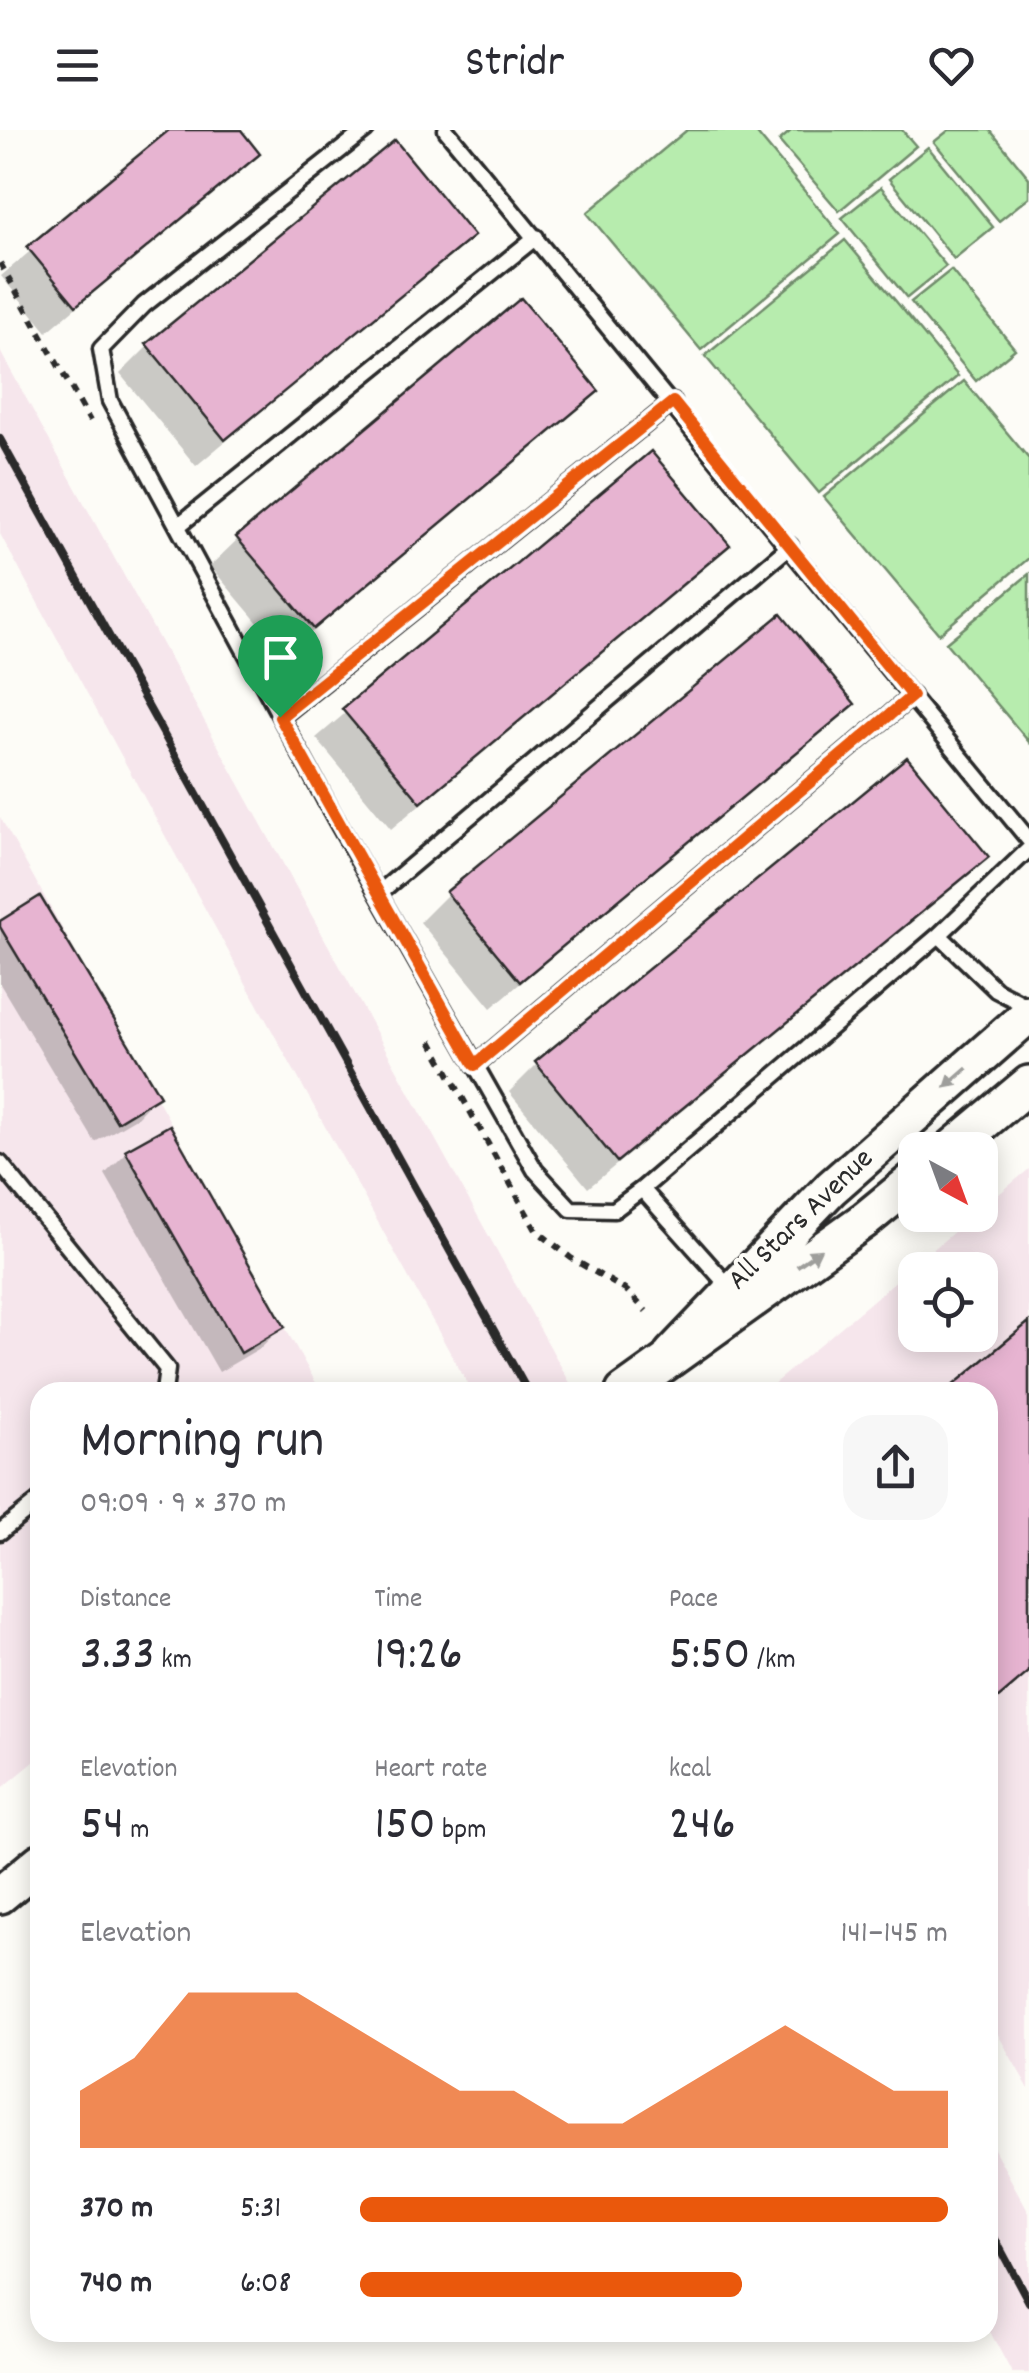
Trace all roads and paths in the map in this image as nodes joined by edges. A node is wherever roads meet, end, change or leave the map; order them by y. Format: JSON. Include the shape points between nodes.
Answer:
{"nodes":[{"id":1,"x":366,"y":130,"type":"edge"},
{"id":2,"x":446,"y":130,"type":"edge"},
{"id":3,"x":536,"y":237,"type":"junction"},
{"id":4,"x":673,"y":402,"type":"junction"},
{"id":5,"x":178,"y":526,"type":"junction"},
{"id":6,"x":790,"y":546,"type":"junction"},
{"id":7,"x":912,"y":696,"type":"junction"},
{"id":8,"x":280,"y":717,"type":"junction"},
{"id":9,"x":1029,"y":840,"type":"edge"},
{"id":10,"x":1029,"y":849,"type":"edge"},
{"id":11,"x":378,"y":894,"type":"junction"},
{"id":12,"x":939,"y":934,"type":"junction"},
{"id":13,"x":1029,"y":1011,"type":"edge"},
{"id":14,"x":475,"y":1065,"type":"junction"},
{"id":15,"x":1029,"y":1084,"type":"edge"},
{"id":16,"x":972,"y":1132,"type":"edge"},
{"id":17,"x":0,"y":1163,"type":"edge"},
{"id":18,"x":642,"y":1189,"type":"junction"},
{"id":19,"x":898,"y":1192,"type":"edge"},
{"id":20,"x":731,"y":1290,"type":"junction"},
{"id":21,"x":672,"y":1354,"type":"junction"},
{"id":22,"x":165,"y":1382,"type":"edge"},
{"id":23,"x":637,"y":1382,"type":"edge"},
{"id":24,"x":30,"y":1508,"type":"edge"},
{"id":25,"x":0,"y":1532,"type":"edge"}],
"edges":[{"from":1,"to":5,"type":"lane","via":[[144,305],[101,349],[110,401]]},
{"from":2,"to":3,"type":"lane"},
{"from":3,"to":4,"type":"lane"},
{"from":3,"to":5,"type":"lane"},
{"from":4,"to":6,"type":"lane"},
{"from":4,"to":8,"type":"lane"},
{"from":5,"to":8,"type":"lane"},
{"from":6,"to":7,"type":"lane"},
{"from":6,"to":11,"type":"lane"},
{"from":7,"to":9,"type":"lane"},
{"from":7,"to":14,"type":"lane"},
{"from":8,"to":11,"type":"lane"},
{"from":10,"to":12,"type":"lane"},
{"from":11,"to":14,"type":"lane"},
{"from":12,"to":13,"type":"lane","via":[[996,990]]},
{"from":12,"to":18,"type":"lane"},
{"from":13,"to":20,"type":"street","name":"All Stars Avenue","one_way":true,"via":[[831,1188]]},
{"from":14,"to":18,"type":"lane","via":[[535,1170],[571,1209],[614,1210]]},
{"from":15,"to":16,"type":"street"},
{"from":17,"to":22,"type":"lane","via":[[167,1369]]},
{"from":18,"to":20,"type":"lane"},
{"from":21,"to":19,"type":"street","name":"All Stars Avenue","one_way":true},
{"from":20,"to":21,"type":"street","name":"All Stars Avenue"},
{"from":21,"to":23,"type":"street","name":"All Stars Avenue"},
{"from":24,"to":25,"type":"lane"}]}
